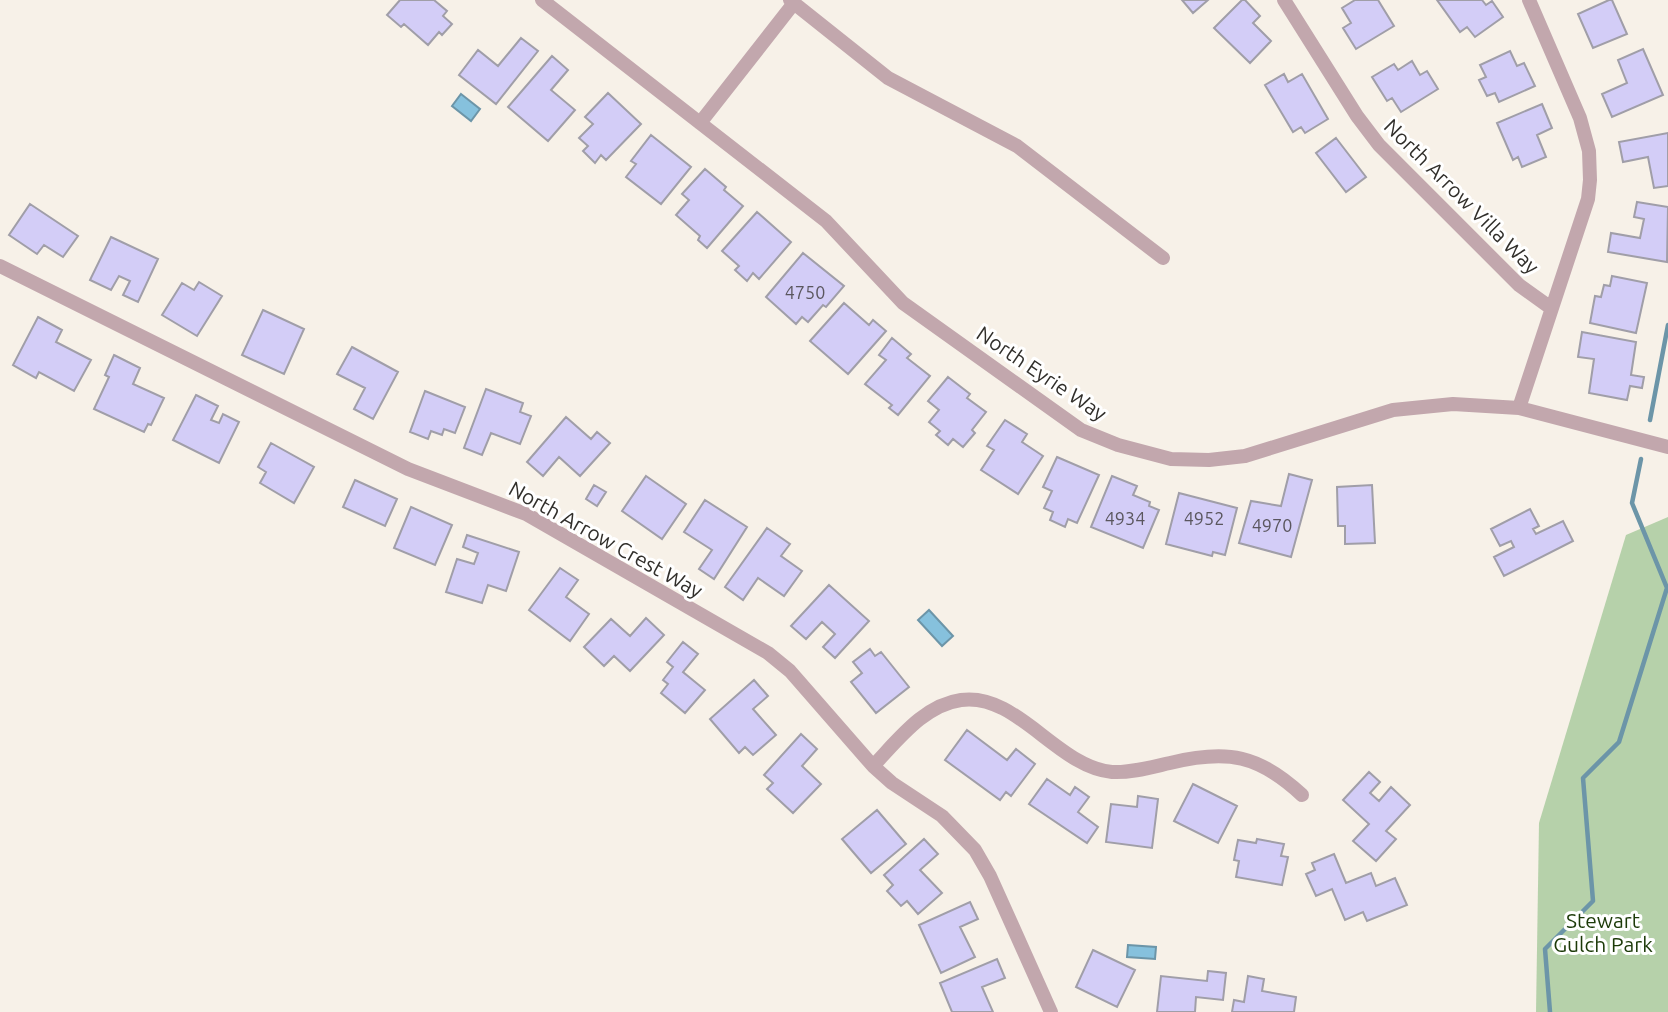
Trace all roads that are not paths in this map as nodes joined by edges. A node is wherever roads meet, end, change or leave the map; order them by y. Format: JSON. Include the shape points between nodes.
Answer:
{"nodes":[{"id":1,"x":542,"y":0,"type":"edge"},
{"id":2,"x":1284,"y":0,"type":"edge"},
{"id":3,"x":1529,"y":0,"type":"edge"},
{"id":4,"x":792,"y":1,"type":"edge"},
{"id":5,"x":700,"y":123,"type":"junction"},
{"id":6,"x":1163,"y":258,"type":"dead end"},
{"id":7,"x":0,"y":267,"type":"edge"},
{"id":8,"x":1550,"y":307,"type":"junction"},
{"id":9,"x":1518,"y":408,"type":"junction"},
{"id":10,"x":1668,"y":447,"type":"edge"},
{"id":11,"x":873,"y":766,"type":"junction"},
{"id":12,"x":1301,"y":795,"type":"dead end"},
{"id":13,"x":1051,"y":1012,"type":"edge"}],
"edges":[{"from":1,"to":5,"type":"street","name":"North Eyrie Way"},
{"from":2,"to":8,"type":"street","name":"North Arrow Villa Way","via":[[1379,145],[1519,285]]},
{"from":3,"to":8,"type":"street","via":[[1580,118],[1589,151],[1588,199]]},
{"from":4,"to":5,"type":"street"},
{"from":4,"to":6,"type":"street","via":[[888,78],[1017,146]]},
{"from":5,"to":9,"type":"street","name":"North Eyrie Way","via":[[826,221],[903,303],[1081,430],[1118,445],[1171,459],[1209,460],[1245,456],[1393,410],[1453,404]]},
{"from":7,"to":11,"type":"street","name":"North Arrow Crest Way","via":[[408,469],[526,514],[768,653],[790,671]]},
{"from":8,"to":9,"type":"street"},
{"from":9,"to":10,"type":"street","name":"North Eyrie Way"},
{"from":11,"to":12,"type":"street","via":[[918,720],[944,703],[964,699],[1000,707],[1085,765],[1112,772],[1225,756],[1256,761]]},
{"from":11,"to":13,"type":"street","name":"North Arrow Crest Way","via":[[943,816],[975,850]]}]}
